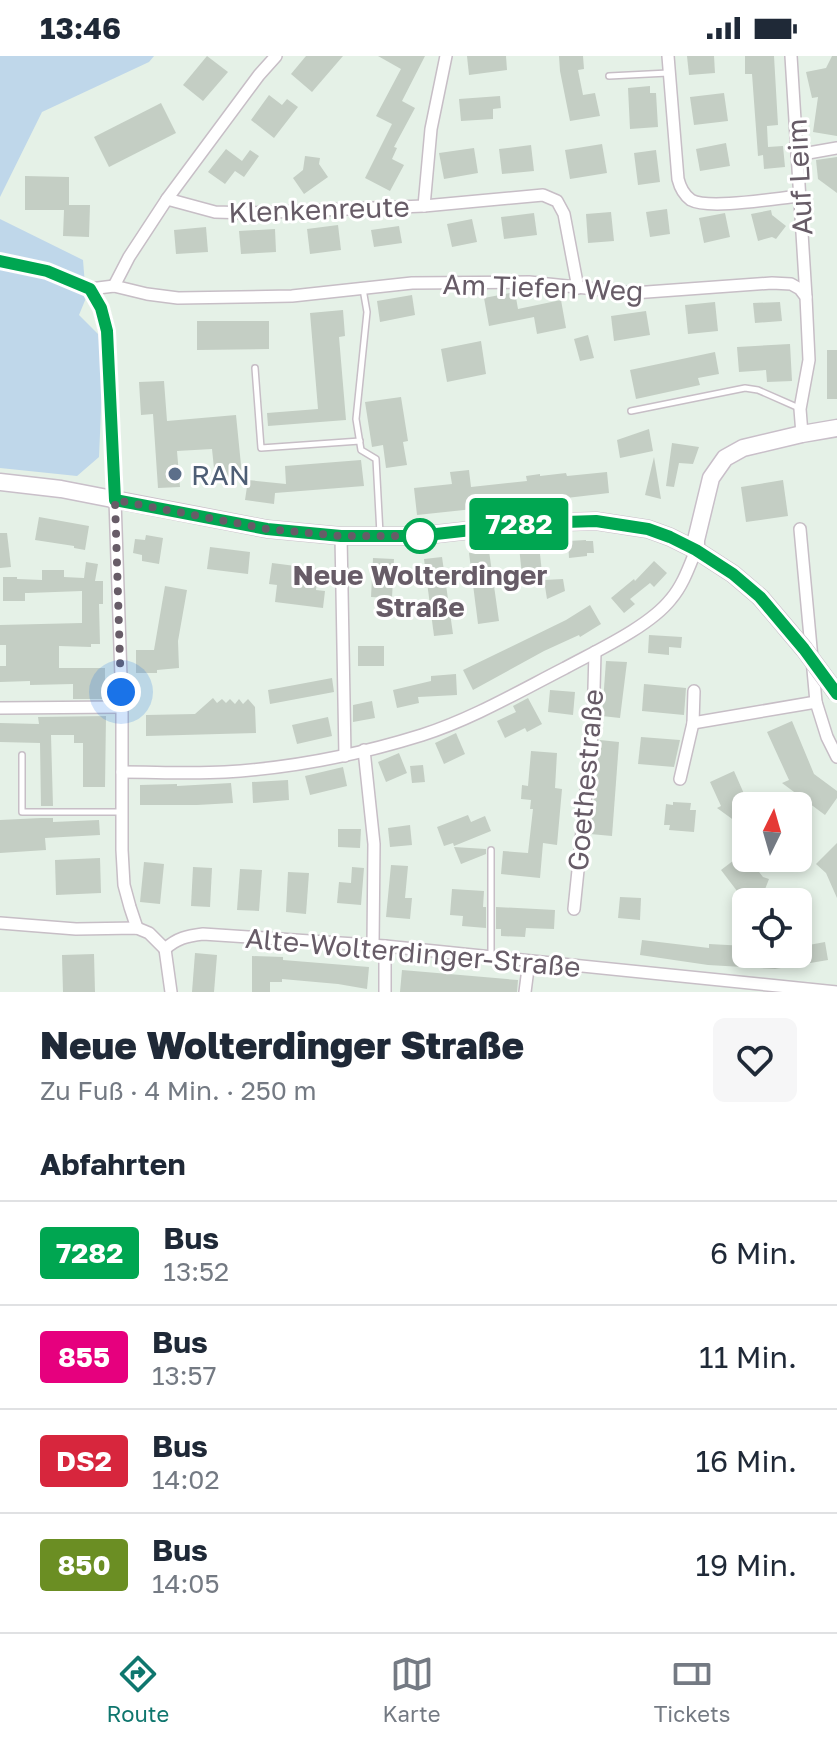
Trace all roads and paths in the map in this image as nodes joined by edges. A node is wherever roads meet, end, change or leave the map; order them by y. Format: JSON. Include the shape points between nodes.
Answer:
{"nodes":[{"id":1,"x":276,"y":56,"type":"edge"},
{"id":2,"x":446,"y":56,"type":"edge"},
{"id":3,"x":668,"y":56,"type":"edge"},
{"id":4,"x":791,"y":56,"type":"edge"},
{"id":5,"x":670,"y":73,"type":"junction"},
{"id":6,"x":609,"y":76,"type":"dead end"},
{"id":7,"x":837,"y":148,"type":"edge"},
{"id":8,"x":797,"y":155,"type":"junction"},
{"id":9,"x":800,"y":196,"type":"junction"},
{"id":10,"x":167,"y":199,"type":"junction"},
{"id":11,"x":424,"y":206,"type":"junction"},
{"id":12,"x":0,"y":261,"type":"edge"},
{"id":13,"x":114,"y":286,"type":"junction"},
{"id":14,"x":363,"y":288,"type":"junction"},
{"id":15,"x":578,"y":288,"type":"junction"},
{"id":16,"x":90,"y":289,"type":"junction"},
{"id":17,"x":806,"y":297,"type":"junction"},
{"id":18,"x":255,"y":368,"type":"dead end"},
{"id":19,"x":800,"y":409,"type":"junction"},
{"id":20,"x":631,"y":411,"type":"dead end"},
{"id":21,"x":837,"y":428,"type":"edge"},
{"id":22,"x":802,"y":434,"type":"junction"},
{"id":23,"x":360,"y":441,"type":"junction"},
{"id":24,"x":0,"y":482,"type":"edge"},
{"id":25,"x":115,"y":500,"type":"junction"},
{"id":26,"x":800,"y":529,"type":"dead end"},
{"id":27,"x":341,"y":536,"type":"junction"},
{"id":28,"x":381,"y":536,"type":"junction"},
{"id":29,"x":696,"y":550,"type":"junction"},
{"id":30,"x":595,"y":652,"type":"junction"},
{"id":31,"x":694,"y":691,"type":"dead end"},
{"id":32,"x":837,"y":694,"type":"edge"},
{"id":33,"x":816,"y":702,"type":"junction"},
{"id":34,"x":122,"y":707,"type":"junction"},
{"id":35,"x":0,"y":708,"type":"edge"},
{"id":36,"x":693,"y":723,"type":"junction"},
{"id":37,"x":364,"y":750,"type":"junction"},
{"id":38,"x":22,"y":755,"type":"dead end"},
{"id":39,"x":345,"y":756,"type":"junction"},
{"id":40,"x":837,"y":757,"type":"edge"},
{"id":41,"x":122,"y":772,"type":"junction"},
{"id":42,"x":680,"y":779,"type":"dead end"},
{"id":43,"x":122,"y":812,"type":"junction"},
{"id":44,"x":491,"y":850,"type":"dead end"},
{"id":45,"x":574,"y":909,"type":"dead end"},
{"id":46,"x":0,"y":923,"type":"edge"},
{"id":47,"x":137,"y":928,"type":"junction"},
{"id":48,"x":379,"y":946,"type":"junction"},
{"id":49,"x":165,"y":949,"type":"junction"},
{"id":50,"x":491,"y":956,"type":"junction"},
{"id":51,"x":529,"y":961,"type":"junction"},
{"id":52,"x":171,"y":992,"type":"edge"},
{"id":53,"x":385,"y":992,"type":"edge"},
{"id":54,"x":525,"y":992,"type":"edge"},
{"id":55,"x":837,"y":992,"type":"edge"}],
"edges":[{"from":1,"to":10,"type":"street"},
{"from":2,"to":11,"type":"street","name":"Klenkenreute","via":[[431,129]]},
{"from":3,"to":5,"type":"street"},
{"from":4,"to":8,"type":"street","name":"Auf Leim"},
{"from":5,"to":6,"type":"lane"},
{"from":5,"to":9,"type":"street","via":[[678,179],[685,194],[711,204]]},
{"from":7,"to":8,"type":"street"},
{"from":8,"to":9,"type":"street","name":"Auf Leim"},
{"from":9,"to":17,"type":"street","name":"Auf Leim"},
{"from":10,"to":11,"type":"street","name":"Klenkenreute","via":[[215,212],[250,213]]},
{"from":10,"to":13,"type":"street"},
{"from":11,"to":15,"type":"street","name":"Klenkenreute","via":[[543,195],[557,201]]},
{"from":12,"to":16,"type":"street","via":[[47,271]]},
{"from":13,"to":14,"type":"street","name":"Am Tiefen Weg","via":[[178,298],[292,296]]},
{"from":13,"to":16,"type":"street","name":"Am Tiefen Weg"},
{"from":14,"to":15,"type":"street","name":"Am Tiefen Weg","via":[[529,282]]},
{"from":14,"to":23,"type":"lane","via":[[367,312],[356,419]]},
{"from":15,"to":17,"type":"street","name":"Am Tiefen Weg","via":[[633,293],[772,283],[791,284]]},
{"from":16,"to":25,"type":"street","via":[[107,331]]},
{"from":17,"to":19,"type":"street","via":[[809,360]]},
{"from":18,"to":23,"type":"lane","via":[[261,448]]},
{"from":19,"to":20,"type":"lane","via":[[745,388]]},
{"from":19,"to":22,"type":"street"},
{"from":21,"to":22,"type":"main road"},
{"from":22,"to":29,"type":"main road","via":[[743,448],[725,458],[711,478]]},
{"from":23,"to":28,"type":"lane","via":[[361,450],[376,459]]},
{"from":24,"to":25,"type":"main road"},
{"from":25,"to":27,"type":"main road","via":[[267,529]]},
{"from":25,"to":34,"type":"street"},
{"from":26,"to":33,"type":"street"},
{"from":27,"to":28,"type":"main road"},
{"from":27,"to":39,"type":"street"},
{"from":28,"to":29,"type":"main road","via":[[596,521],[648,529]]},
{"from":29,"to":30,"type":"street","via":[[670,600]]},
{"from":29,"to":32,"type":"main road","bridge":true,"via":[[760,597]]},
{"from":30,"to":37,"type":"street","via":[[489,707],[423,735]]},
{"from":30,"to":45,"type":"street","name":"Goethestraße"},
{"from":31,"to":36,"type":"street"},
{"from":33,"to":36,"type":"street"},
{"from":33,"to":40,"type":"street"},
{"from":34,"to":35,"type":"street"},
{"from":34,"to":41,"type":"street"},
{"from":36,"to":42,"type":"street"},
{"from":37,"to":39,"type":"street"},
{"from":37,"to":48,"type":"street"},
{"from":38,"to":43,"type":"lane","via":[[22,812]]},
{"from":39,"to":41,"type":"street","via":[[223,772]]},
{"from":41,"to":43,"type":"street"},
{"from":43,"to":47,"type":"street","via":[[124,885]]},
{"from":44,"to":50,"type":"lane"},
{"from":46,"to":47,"type":"street"},
{"from":47,"to":49,"type":"street"},
{"from":48,"to":49,"type":"street","name":"Alte-Wolterdinger-Straße","via":[[203,934],[185,936]]},
{"from":48,"to":50,"type":"street","name":"Alte-Wolterdinger-Straße"},
{"from":48,"to":53,"type":"street"},
{"from":49,"to":52,"type":"street"},
{"from":50,"to":51,"type":"street","name":"Alte-Wolterdinger-Straße"},
{"from":51,"to":54,"type":"street"},
{"from":51,"to":55,"type":"street","name":"Alte-Wolterdinger-Straße"}]}
